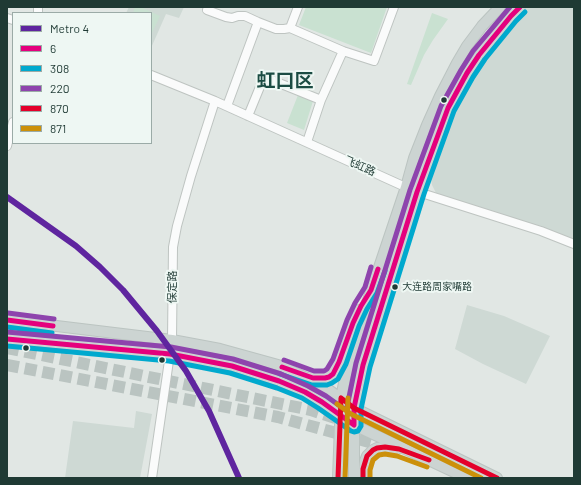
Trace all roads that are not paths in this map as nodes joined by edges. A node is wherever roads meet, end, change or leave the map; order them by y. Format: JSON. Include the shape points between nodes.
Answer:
{"nodes":[{"id":1,"x":298,"y":7,"type":"edge"},
{"id":2,"x":394,"y":7,"type":"edge"},
{"id":3,"x":500,"y":7,"type":"edge"},
{"id":4,"x":520,"y":7,"type":"edge"},
{"id":5,"x":207,"y":10,"type":"dead end"},
{"id":6,"x":258,"y":22,"type":"junction"},
{"id":7,"x":290,"y":28,"type":"junction"},
{"id":8,"x":343,"y":51,"type":"junction"},
{"id":9,"x":152,"y":75,"type":"edge"},
{"id":10,"x":321,"y":100,"type":"junction"},
{"id":11,"x":215,"y":101,"type":"junction"},
{"id":12,"x":227,"y":106,"type":"junction"},
{"id":13,"x":248,"y":116,"type":"junction"},
{"id":14,"x":12,"y":126,"type":"edge"},
{"id":15,"x":306,"y":142,"type":"junction"},
{"id":16,"x":7,"y":146,"type":"edge"},
{"id":17,"x":406,"y":187,"type":"junction"},
{"id":18,"x":417,"y":192,"type":"junction"},
{"id":19,"x":574,"y":244,"type":"edge"},
{"id":20,"x":371,"y":290,"type":"junction"},
{"id":21,"x":7,"y":320,"type":"edge"},
{"id":22,"x":7,"y":339,"type":"edge"},
{"id":23,"x":172,"y":340,"type":"junction"},
{"id":24,"x":170,"y":354,"type":"junction"},
{"id":25,"x":290,"y":370,"type":"junction"},
{"id":26,"x":340,"y":398,"type":"junction"},
{"id":27,"x":354,"y":408,"type":"junction"},
{"id":28,"x":340,"y":415,"type":"junction"},
{"id":29,"x":354,"y":425,"type":"junction"},
{"id":30,"x":426,"y":459,"type":"junction"},
{"id":31,"x":152,"y":478,"type":"edge"},
{"id":32,"x":338,"y":478,"type":"edge"},
{"id":33,"x":354,"y":478,"type":"edge"},
{"id":34,"x":363,"y":478,"type":"edge"},
{"id":35,"x":467,"y":478,"type":"edge"},
{"id":36,"x":497,"y":478,"type":"edge"}],
"edges":[{"from":1,"to":7,"type":"street"},
{"from":2,"to":8,"type":"street","via":[[374,61]]},
{"from":3,"to":17,"type":"main road","via":[[467,46],[445,86],[414,158]]},
{"from":4,"to":18,"type":"main road","via":[[467,73],[448,108]]},
{"from":5,"to":6,"type":"street","via":[[232,18],[245,16]]},
{"from":6,"to":7,"type":"street","via":[[276,28]]},
{"from":6,"to":12,"type":"street"},
{"from":7,"to":8,"type":"street"},
{"from":8,"to":10,"type":"street"},
{"from":9,"to":11,"type":"street","name":"飞虹路"},
{"from":10,"to":13,"type":"street","via":[[264,78]]},
{"from":10,"to":15,"type":"street"},
{"from":11,"to":12,"type":"street","name":"飞虹路"},
{"from":11,"to":23,"type":"street","name":"保定路","via":[[191,176],[173,247]]},
{"from":12,"to":13,"type":"street","name":"飞虹路"},
{"from":13,"to":15,"type":"street","name":"飞虹路"},
{"from":14,"to":16,"type":"street"},
{"from":15,"to":17,"type":"street","name":"飞虹路"},
{"from":17,"to":18,"type":"street","name":"飞虹路"},
{"from":17,"to":20,"type":"main road"},
{"from":18,"to":19,"type":"street","name":"飞虹路"},
{"from":18,"to":27,"type":"main road","via":[[363,365]]},
{"from":20,"to":25,"type":"main road","via":[[353,323],[340,362],[333,374],[325,378],[313,378]]},
{"from":20,"to":26,"type":"main road"},
{"from":21,"to":23,"type":"main road"},
{"from":22,"to":24,"type":"main road"},
{"from":23,"to":24,"type":"street","name":"保定路"},
{"from":23,"to":25,"type":"main road","via":[[220,349]]},
{"from":24,"to":28,"type":"main road","via":[[232,366],[280,381],[305,392]]},
{"from":24,"to":31,"type":"street","name":"保定路"},
{"from":25,"to":26,"type":"main road"},
{"from":26,"to":27,"type":"main road"},
{"from":26,"to":28,"type":"main road"},
{"from":27,"to":29,"type":"main road"},
{"from":27,"to":36,"type":"main road"},
{"from":28,"to":29,"type":"main road"},
{"from":28,"to":32,"type":"main road"},
{"from":29,"to":30,"type":"main road"},
{"from":29,"to":33,"type":"main road"},
{"from":30,"to":34,"type":"main road","via":[[399,449],[377,448],[367,456]]},
{"from":30,"to":35,"type":"main road"}]}
